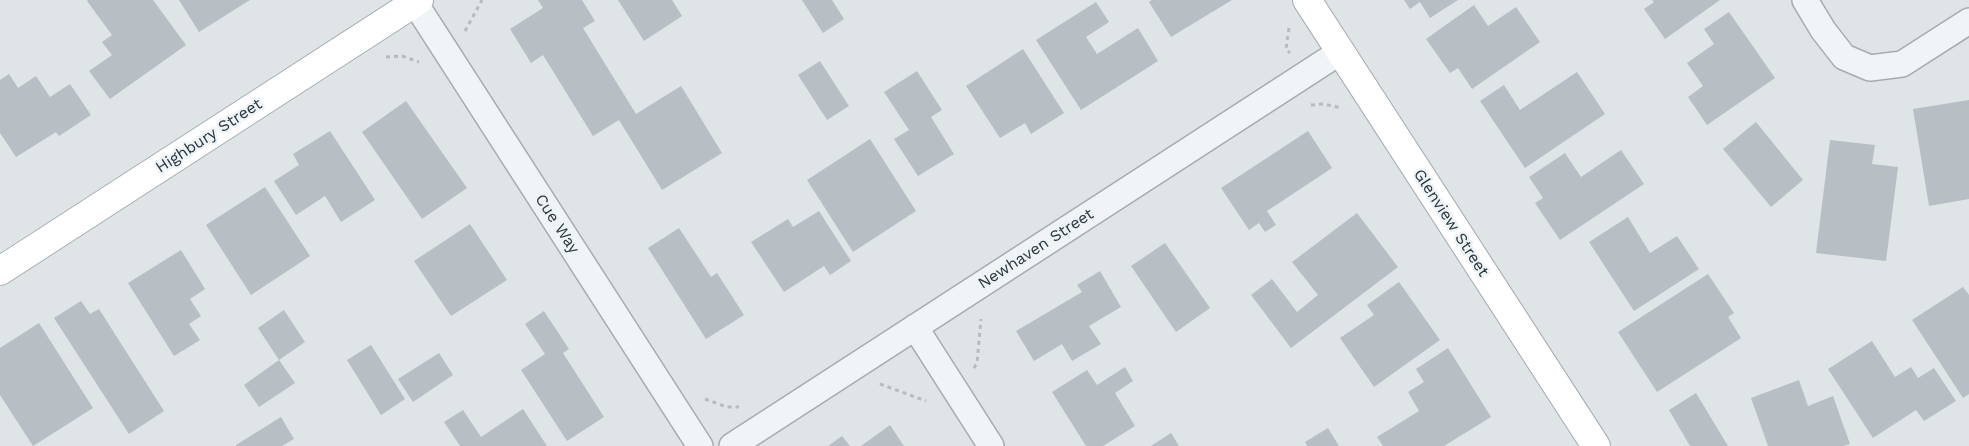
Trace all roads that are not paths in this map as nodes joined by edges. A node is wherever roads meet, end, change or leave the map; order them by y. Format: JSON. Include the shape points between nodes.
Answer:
{"nodes":[{"id":1,"x":1307,"y":0,"type":"edge"},
{"id":2,"x":1805,"y":0,"type":"edge"},
{"id":3,"x":417,"y":1,"type":"edge"},
{"id":4,"x":1969,"y":21,"type":"edge"},
{"id":5,"x":1340,"y":52,"type":"junction"},
{"id":6,"x":0,"y":271,"type":"edge"},
{"id":7,"x":915,"y":327,"type":"junction"},
{"id":8,"x":700,"y":446,"type":"edge"},
{"id":9,"x":732,"y":446,"type":"edge"},
{"id":10,"x":992,"y":446,"type":"edge"},
{"id":11,"x":1596,"y":446,"type":"edge"}],
"edges":[{"from":1,"to":5,"type":"street","name":"Glenview Street"},
{"from":2,"to":4,"type":"street","via":[[1844,57],[1870,68],[1902,64]]},
{"from":3,"to":6,"type":"street","name":"Highbury Street"},
{"from":3,"to":8,"type":"street","name":"Cue Way"},
{"from":5,"to":7,"type":"street","name":"Newhaven Street"},
{"from":5,"to":11,"type":"street","name":"Glenview Street"},
{"from":7,"to":9,"type":"street","name":"Newhaven Street"},
{"from":7,"to":10,"type":"street"}]}
